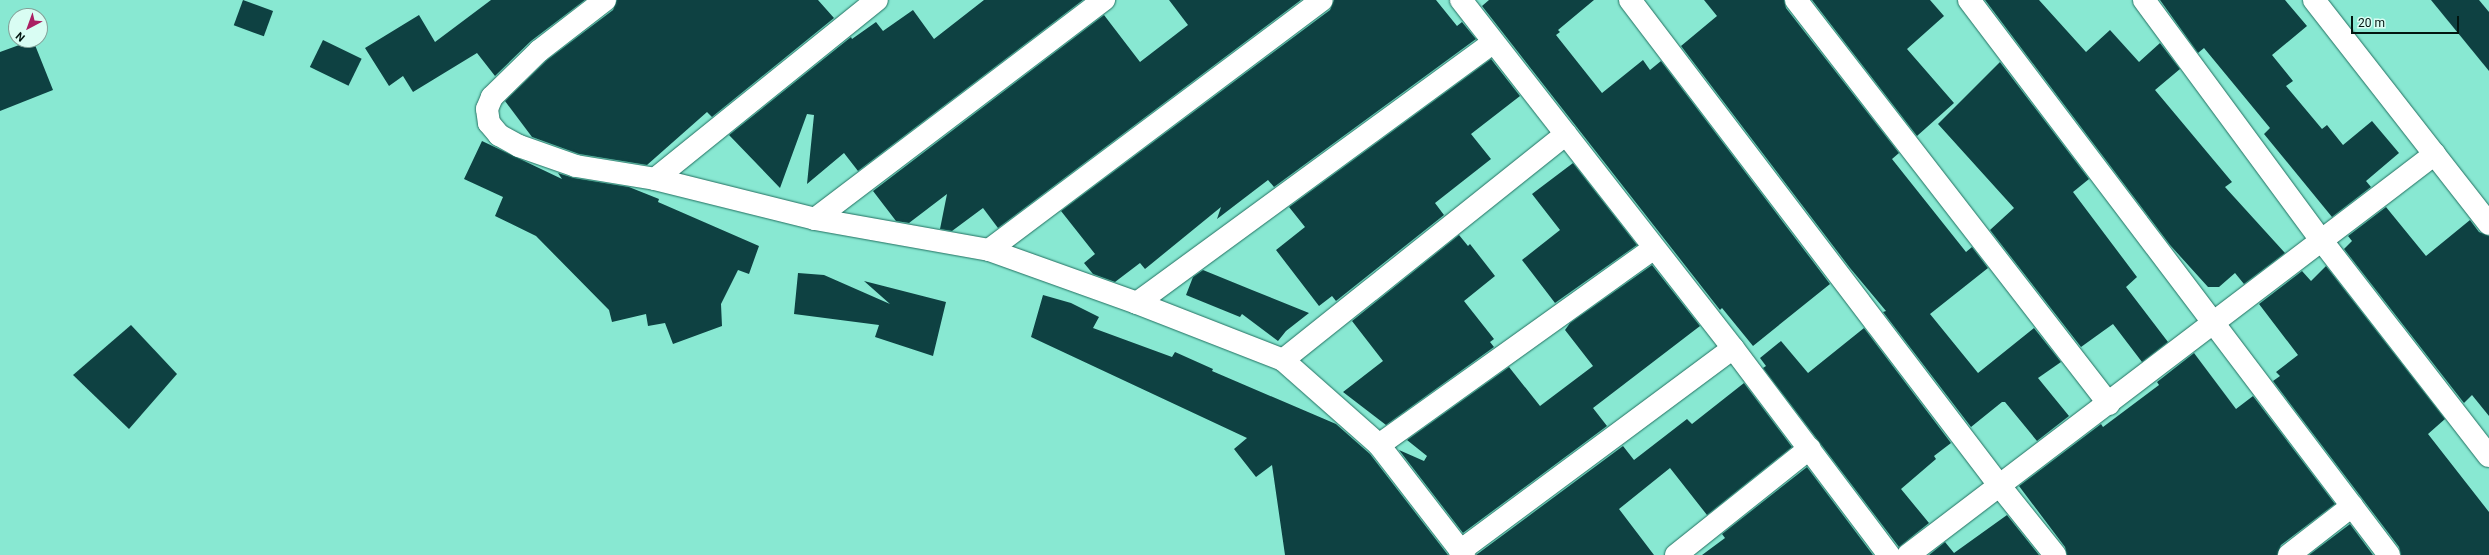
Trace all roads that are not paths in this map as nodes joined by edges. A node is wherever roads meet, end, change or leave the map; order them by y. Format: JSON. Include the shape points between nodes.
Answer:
{"nodes":[{"id":1,"x":605,"y":0,"type":"edge"},
{"id":2,"x":877,"y":0,"type":"edge"},
{"id":3,"x":1104,"y":0,"type":"edge"},
{"id":4,"x":1322,"y":0,"type":"edge"},
{"id":5,"x":1461,"y":0,"type":"edge"},
{"id":6,"x":1630,"y":0,"type":"edge"},
{"id":7,"x":1796,"y":0,"type":"edge"},
{"id":8,"x":1968,"y":0,"type":"edge"},
{"id":9,"x":2144,"y":0,"type":"edge"},
{"id":10,"x":2314,"y":0,"type":"edge"},
{"id":11,"x":1493,"y":42,"type":"junction"},
{"id":12,"x":1566,"y":134,"type":"junction"},
{"id":13,"x":2435,"y":154,"type":"junction"},
{"id":14,"x":655,"y":179,"type":"junction"},
{"id":15,"x":815,"y":219,"type":"junction"},
{"id":16,"x":2489,"y":224,"type":"edge"},
{"id":17,"x":2322,"y":241,"type":"junction"},
{"id":18,"x":1654,"y":248,"type":"junction"},
{"id":19,"x":989,"y":250,"type":"junction"},
{"id":20,"x":1137,"y":303,"type":"junction"},
{"id":21,"x":2214,"y":322,"type":"junction"},
{"id":22,"x":1733,"y":348,"type":"junction"},
{"id":23,"x":1283,"y":360,"type":"junction"},
{"id":24,"x":2109,"y":404,"type":"junction"},
{"id":25,"x":1379,"y":445,"type":"junction"},
{"id":26,"x":1810,"y":448,"type":"junction"},
{"id":27,"x":2489,"y":456,"type":"edge"},
{"id":28,"x":1998,"y":485,"type":"junction"},
{"id":29,"x":2352,"y":506,"type":"junction"},
{"id":30,"x":1462,"y":553,"type":"edge"},
{"id":31,"x":1676,"y":555,"type":"edge"},
{"id":32,"x":1889,"y":555,"type":"edge"},
{"id":33,"x":1908,"y":555,"type":"edge"},
{"id":34,"x":2055,"y":555,"type":"edge"},
{"id":35,"x":2289,"y":555,"type":"edge"},
{"id":36,"x":2389,"y":555,"type":"edge"}],
"edges":[{"from":1,"to":14,"type":"street","via":[[539,51],[492,97],[487,109],[489,122],[499,135],[519,146],[576,166]]},
{"from":2,"to":14,"type":"street"},
{"from":3,"to":15,"type":"street"},
{"from":4,"to":19,"type":"street"},
{"from":5,"to":11,"type":"street"},
{"from":6,"to":28,"type":"street"},
{"from":7,"to":24,"type":"street"},
{"from":8,"to":21,"type":"street"},
{"from":9,"to":17,"type":"street"},
{"from":10,"to":13,"type":"street"},
{"from":11,"to":12,"type":"street"},
{"from":11,"to":20,"type":"street"},
{"from":12,"to":18,"type":"street"},
{"from":12,"to":23,"type":"street"},
{"from":13,"to":16,"type":"street"},
{"from":13,"to":17,"type":"street"},
{"from":14,"to":15,"type":"street"},
{"from":15,"to":19,"type":"street"},
{"from":17,"to":21,"type":"street"},
{"from":17,"to":27,"type":"street"},
{"from":18,"to":22,"type":"street"},
{"from":18,"to":25,"type":"street"},
{"from":19,"to":20,"type":"street"},
{"from":20,"to":23,"type":"street"},
{"from":21,"to":24,"type":"street"},
{"from":21,"to":29,"type":"street"},
{"from":22,"to":26,"type":"street"},
{"from":22,"to":30,"type":"street"},
{"from":23,"to":25,"type":"street"},
{"from":24,"to":28,"type":"street"},
{"from":25,"to":30,"type":"street"},
{"from":26,"to":31,"type":"street"},
{"from":26,"to":32,"type":"street"},
{"from":28,"to":33,"type":"street"},
{"from":28,"to":34,"type":"street"},
{"from":29,"to":35,"type":"street"},
{"from":29,"to":36,"type":"street"}]}
